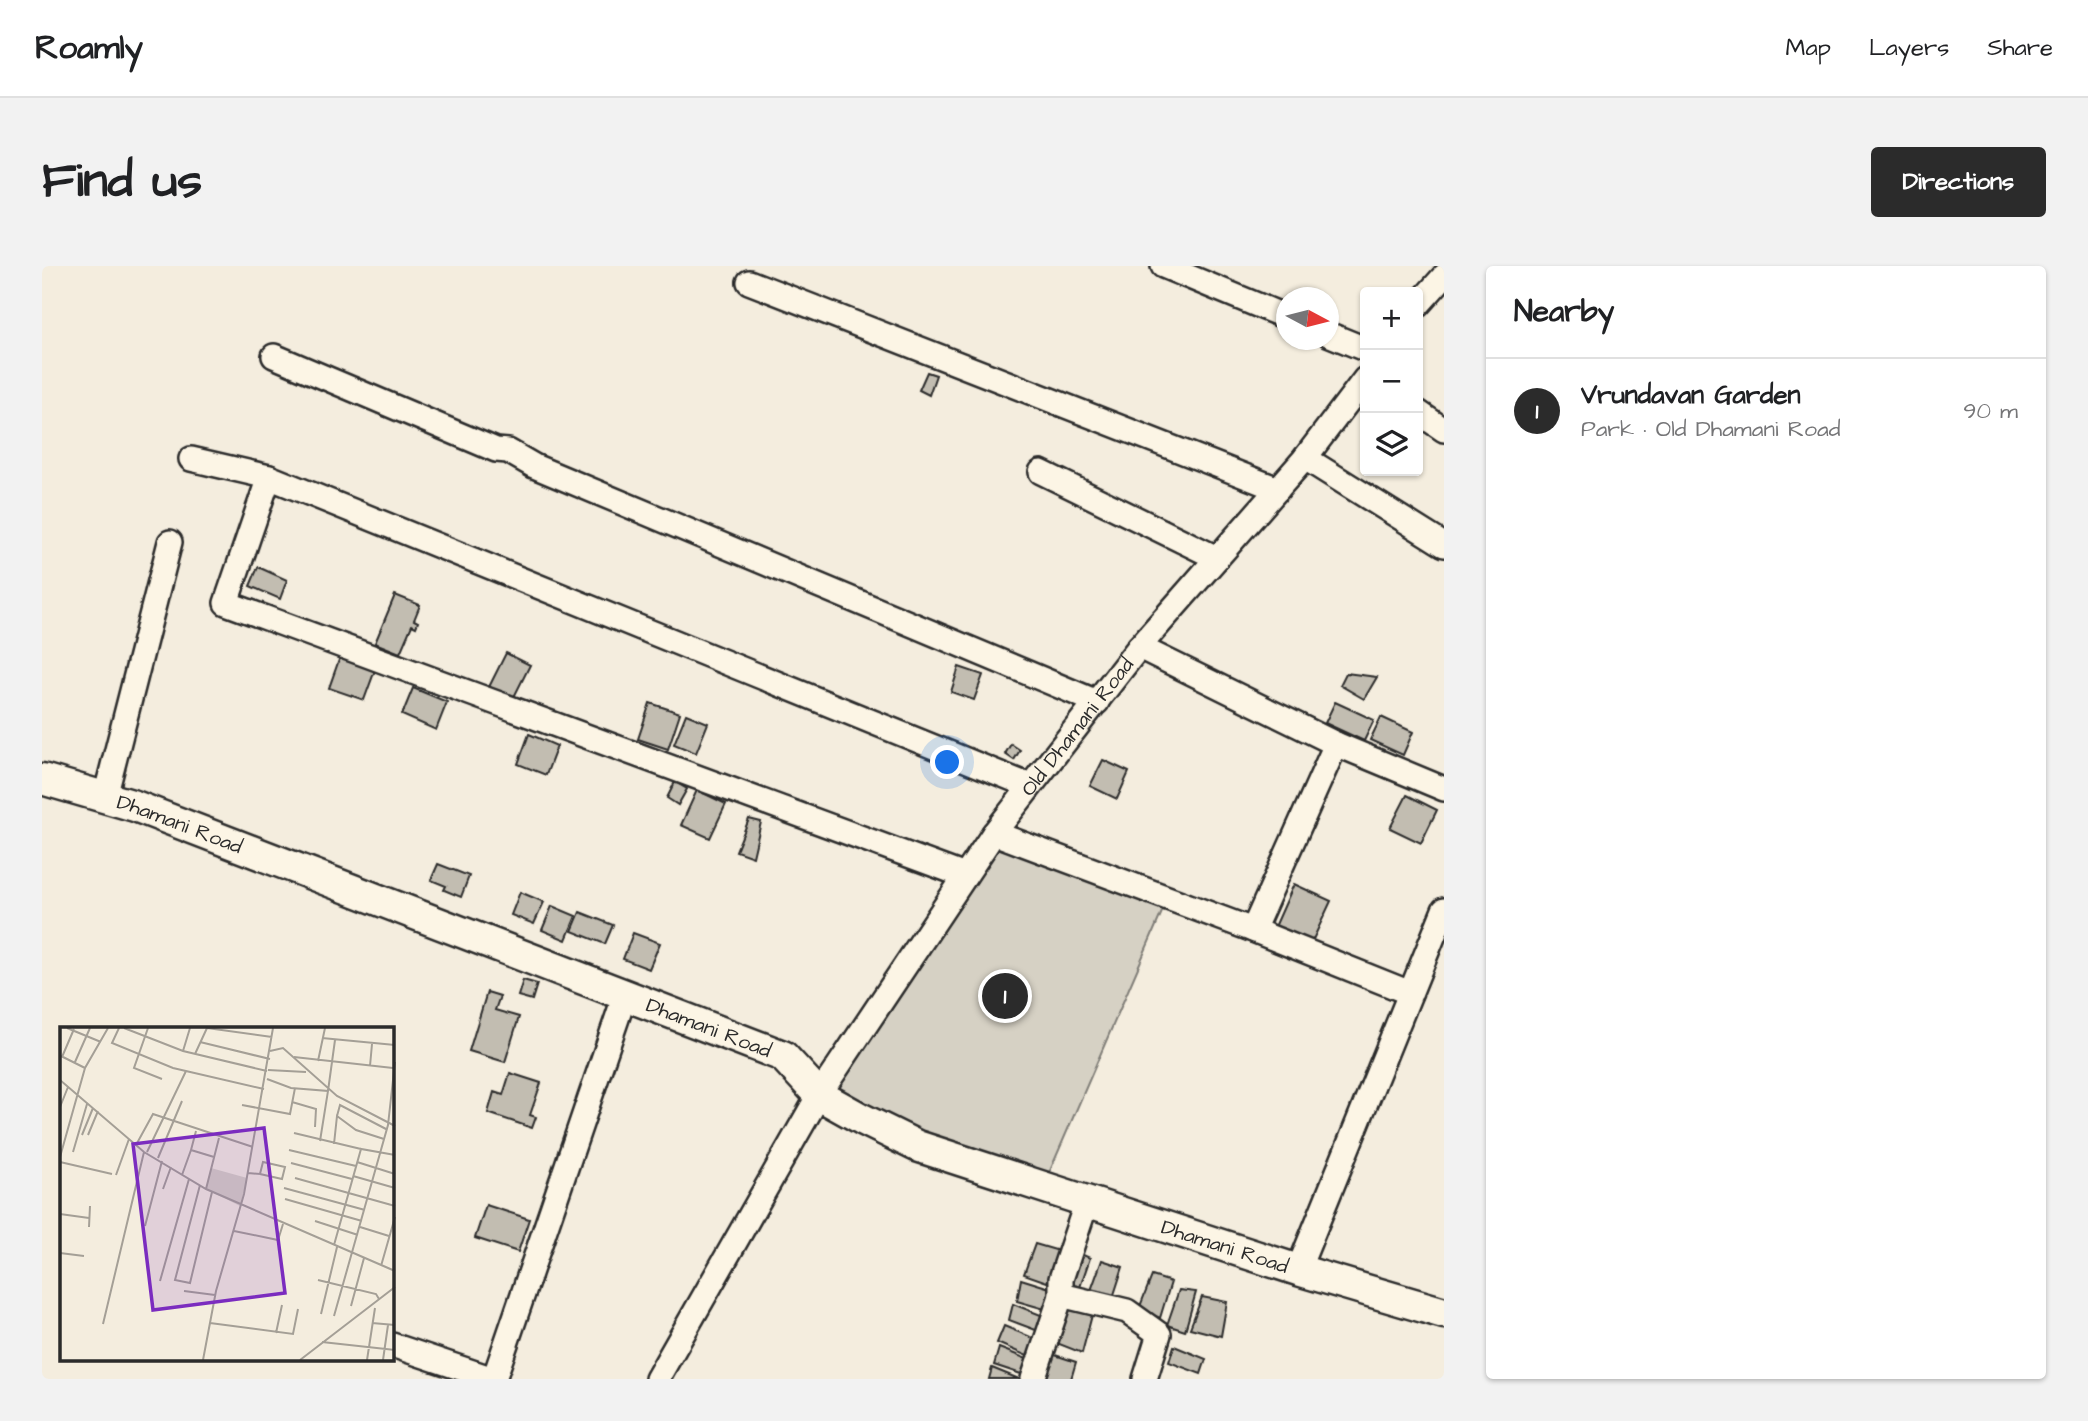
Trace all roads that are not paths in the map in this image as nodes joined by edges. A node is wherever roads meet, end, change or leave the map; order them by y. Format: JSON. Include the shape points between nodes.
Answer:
{"nodes":[{"id":1,"x":1163,"y":266,"type":"edge"},
{"id":2,"x":749,"y":282,"type":"dead end"},
{"id":3,"x":1276,"y":313,"type":"edge"},
{"id":4,"x":1339,"y":338,"type":"edge"},
{"id":5,"x":1360,"y":347,"type":"edge"},
{"id":6,"x":274,"y":356,"type":"dead end"},
{"id":7,"x":1360,"y":386,"type":"edge"},
{"id":8,"x":1419,"y":413,"type":"edge"},
{"id":9,"x":1444,"y":430,"type":"edge"},
{"id":10,"x":1305,"y":458,"type":"junction"},
{"id":11,"x":191,"y":459,"type":"dead end"},
{"id":12,"x":1041,"y":472,"type":"dead end"},
{"id":13,"x":269,"y":477,"type":"junction"},
{"id":14,"x":1278,"y":489,"type":"junction"},
{"id":15,"x":170,"y":541,"type":"dead end"},
{"id":16,"x":1444,"y":545,"type":"edge"},
{"id":17,"x":1217,"y":558,"type":"junction"},
{"id":18,"x":1139,"y":647,"type":"junction"},
{"id":19,"x":1097,"y":702,"type":"junction"},
{"id":20,"x":1336,"y":744,"type":"junction"},
{"id":21,"x":42,"y":779,"type":"edge"},
{"id":22,"x":1030,"y":786,"type":"junction"},
{"id":23,"x":1444,"y":789,"type":"edge"},
{"id":24,"x":105,"y":797,"type":"junction"},
{"id":25,"x":994,"y":834,"type":"junction"},
{"id":26,"x":965,"y":876,"type":"junction"},
{"id":27,"x":1444,"y":910,"type":"edge"},
{"id":28,"x":1254,"y":930,"type":"junction"},
{"id":29,"x":1410,"y":993,"type":"junction"},
{"id":30,"x":625,"y":995,"type":"junction"},
{"id":31,"x":819,"y":1094,"type":"junction"},
{"id":32,"x":1087,"y":1201,"type":"junction"},
{"id":33,"x":1298,"y":1270,"type":"junction"},
{"id":34,"x":1061,"y":1296,"type":"dead end"},
{"id":35,"x":1444,"y":1313,"type":"edge"},
{"id":36,"x":394,"y":1346,"type":"edge"},
{"id":37,"x":494,"y":1379,"type":"edge"},
{"id":38,"x":656,"y":1379,"type":"edge"},
{"id":39,"x":1033,"y":1379,"type":"edge"},
{"id":40,"x":1145,"y":1379,"type":"edge"}],
"edges":[{"from":1,"to":3,"type":"street"},
{"from":2,"to":14,"type":"street"},
{"from":4,"to":5,"type":"street"},
{"from":6,"to":19,"type":"street"},
{"from":7,"to":10,"type":"street","name":"Old Dhamani Road"},
{"from":8,"to":9,"type":"street"},
{"from":10,"to":14,"type":"street","name":"Old Dhamani Road"},
{"from":10,"to":16,"type":"street"},
{"from":11,"to":13,"type":"street"},
{"from":12,"to":17,"type":"street"},
{"from":13,"to":22,"type":"street"},
{"from":13,"to":26,"type":"street","via":[[226,603]]},
{"from":14,"to":17,"type":"street","name":"Old Dhamani Road"},
{"from":15,"to":24,"type":"street"},
{"from":17,"to":18,"type":"street","name":"Old Dhamani Road"},
{"from":18,"to":19,"type":"street","name":"Old Dhamani Road"},
{"from":18,"to":20,"type":"street"},
{"from":19,"to":22,"type":"street","name":"Old Dhamani Road"},
{"from":20,"to":23,"type":"street"},
{"from":20,"to":28,"type":"street"},
{"from":21,"to":24,"type":"main road","name":"Dhamani Road"},
{"from":22,"to":25,"type":"street","name":"Old Dhamani Road"},
{"from":24,"to":30,"type":"main road","name":"Dhamani Road"},
{"from":25,"to":26,"type":"street","name":"Old Dhamani Road"},
{"from":25,"to":28,"type":"street"},
{"from":26,"to":31,"type":"street","name":"Old Dhamani Road"},
{"from":27,"to":29,"type":"street"},
{"from":28,"to":29,"type":"street"},
{"from":29,"to":33,"type":"street"},
{"from":30,"to":31,"type":"main road","name":"Dhamani Road","via":[[783,1056]]},
{"from":30,"to":37,"type":"street"},
{"from":31,"to":32,"type":"main road","name":"Dhamani Road","via":[[917,1146]]},
{"from":31,"to":38,"type":"street","name":"Old Dhamani Road"},
{"from":32,"to":33,"type":"main road","name":"Dhamani Road"},
{"from":32,"to":40,"type":"street","via":[[1061,1295],[1127,1311],[1159,1334]]},
{"from":33,"to":35,"type":"main road","name":"Dhamani Road"},
{"from":34,"to":39,"type":"street"},
{"from":36,"to":37,"type":"street"}]}
